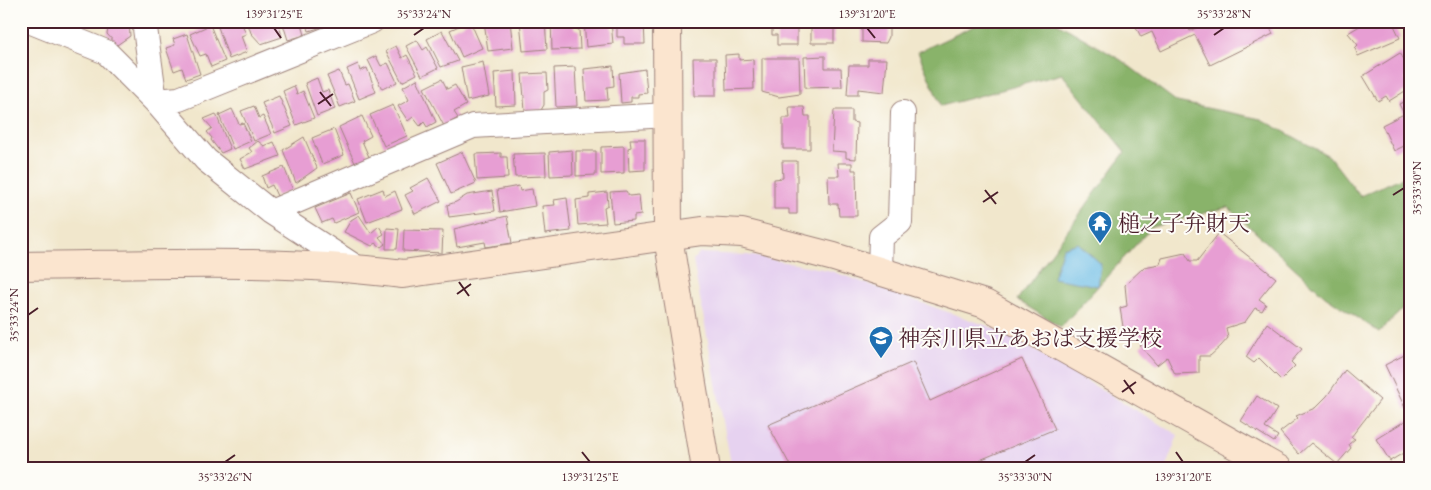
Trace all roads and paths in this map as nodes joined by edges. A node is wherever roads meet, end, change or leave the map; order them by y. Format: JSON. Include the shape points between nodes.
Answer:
{"nodes":[{"id":1,"x":29,"y":21,"type":"edge"},
{"id":2,"x":144,"y":21,"type":"edge"},
{"id":3,"x":667,"y":21,"type":"edge"},
{"id":4,"x":369,"y":22,"type":"edge"},
{"id":5,"x":155,"y":101,"type":"junction"},
{"id":6,"x":903,"y":113,"type":"dead end"},
{"id":7,"x":668,"y":116,"type":"junction"},
{"id":8,"x":271,"y":212,"type":"junction"},
{"id":9,"x":668,"y":237,"type":"junction"},
{"id":10,"x":21,"y":266,"type":"edge"},
{"id":11,"x":357,"y":268,"type":"junction"},
{"id":12,"x":880,"y":271,"type":"junction"},
{"id":13,"x":706,"y":469,"type":"edge"},
{"id":14,"x":1278,"y":469,"type":"edge"}],
"edges":[{"from":1,"to":5,"type":"street","via":[[106,52]]},
{"from":2,"to":5,"type":"street"},
{"from":3,"to":7,"type":"street"},
{"from":4,"to":5,"type":"street","via":[[179,99]]},
{"from":5,"to":8,"type":"street","via":[[206,160]]},
{"from":6,"to":12,"type":"street","via":[[900,222],[881,238]]},
{"from":7,"to":8,"type":"street","via":[[474,126]]},
{"from":7,"to":9,"type":"street"},
{"from":8,"to":11,"type":"street"},
{"from":9,"to":11,"type":"street","via":[[403,274]]},
{"from":9,"to":12,"type":"street","via":[[702,231],[742,233]]},
{"from":9,"to":13,"type":"street"},
{"from":10,"to":11,"type":"street","via":[[246,264]]},
{"from":12,"to":14,"type":"street","via":[[985,304]]}]}
